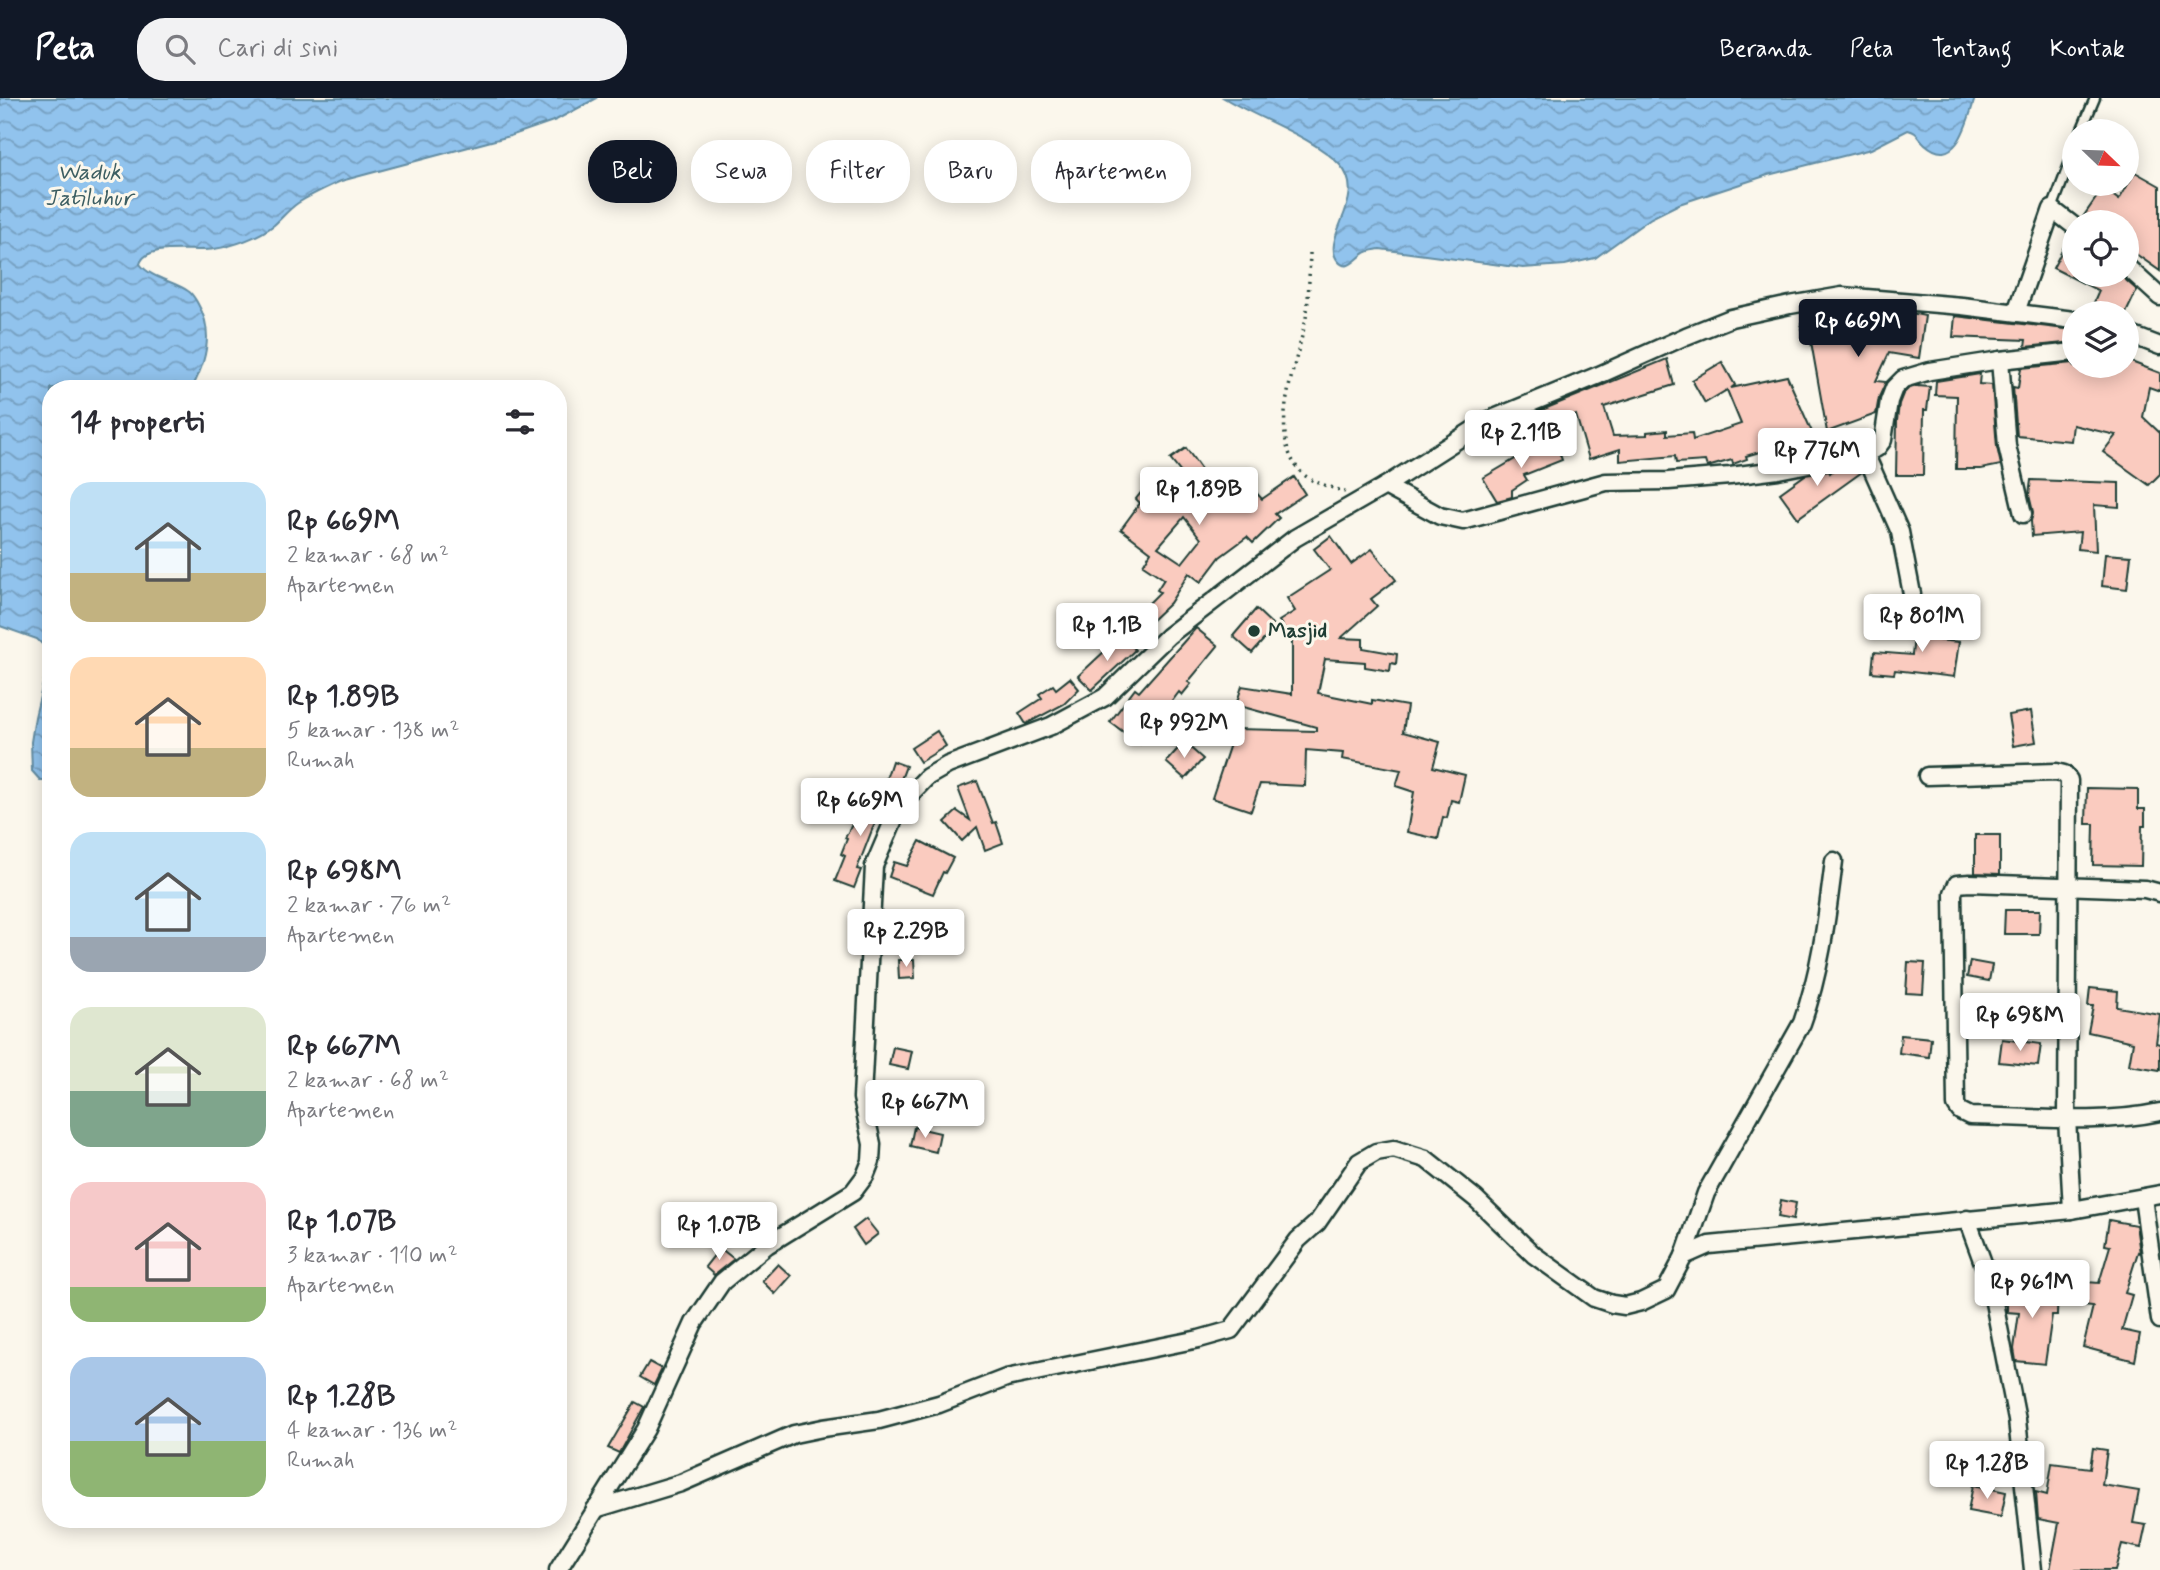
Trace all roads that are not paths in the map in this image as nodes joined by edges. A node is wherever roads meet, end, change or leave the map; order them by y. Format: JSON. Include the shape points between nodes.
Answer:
{"nodes":[{"id":1,"x":2095,"y":98,"type":"edge"},
{"id":2,"x":2086,"y":119,"type":"edge"},
{"id":3,"x":2062,"y":183,"type":"edge"},
{"id":4,"x":2052,"y":209,"type":"junction"},
{"id":5,"x":2062,"y":217,"type":"edge"},
{"id":6,"x":2139,"y":278,"type":"edge"},
{"id":7,"x":2160,"y":297,"type":"edge"},
{"id":8,"x":2016,"y":312,"type":"junction"},
{"id":9,"x":2062,"y":318,"type":"edge"},
{"id":10,"x":2139,"y":338,"type":"edge"},
{"id":11,"x":2160,"y":344,"type":"edge"},
{"id":12,"x":2062,"y":353,"type":"edge"},
{"id":13,"x":2000,"y":360,"type":"junction"},
{"id":14,"x":1865,"y":453,"type":"junction"},
{"id":15,"x":1385,"y":486,"type":"junction"},
{"id":16,"x":2023,"y":514,"type":"dead end"},
{"id":17,"x":1912,"y":594,"type":"dead end"},
{"id":18,"x":1927,"y":776,"type":"dead end"},
{"id":19,"x":1835,"y":861,"type":"dead end"},
{"id":20,"x":2068,"y":886,"type":"junction"},
{"id":21,"x":2160,"y":893,"type":"edge"},
{"id":22,"x":2160,"y":1112,"type":"edge"},
{"id":23,"x":2067,"y":1118,"type":"junction"},
{"id":24,"x":2160,"y":1194,"type":"edge"},
{"id":25,"x":2143,"y":1198,"type":"junction"},
{"id":26,"x":2072,"y":1210,"type":"junction"},
{"id":27,"x":1967,"y":1219,"type":"junction"},
{"id":28,"x":1684,"y":1256,"type":"junction"},
{"id":29,"x":2160,"y":1320,"type":"edge"},
{"id":30,"x":595,"y":1509,"type":"junction"},
{"id":31,"x":558,"y":1570,"type":"edge"},
{"id":32,"x":2033,"y":1570,"type":"edge"}],
"edges":[{"from":1,"to":2,"type":"lane"},
{"from":3,"to":4,"type":"lane"},
{"from":4,"to":5,"type":"street"},
{"from":4,"to":8,"type":"street"},
{"from":6,"to":7,"type":"street"},
{"from":8,"to":9,"type":"street"},
{"from":8,"to":15,"type":"street","via":[[1842,296],[1731,318],[1487,421]]},
{"from":10,"to":11,"type":"street"},
{"from":12,"to":13,"type":"street"},
{"from":13,"to":14,"type":"street","via":[[1903,379],[1889,401],[1883,440]]},
{"from":13,"to":16,"type":"street","via":[[2007,446]]},
{"from":14,"to":15,"type":"street","via":[[1730,476],[1606,481],[1463,521],[1440,516]]},
{"from":14,"to":17,"type":"street","via":[[1900,531]]},
{"from":15,"to":30,"type":"street","via":[[1259,564],[1168,636],[1105,697],[1051,726],[948,765],[927,777],[900,805],[874,866],[871,890],[862,1098],[872,1144],[865,1176],[853,1192],[767,1245],[722,1282],[694,1323],[646,1429]]},
{"from":18,"to":20,"type":"street","via":[[2056,772],[2067,776]]},
{"from":19,"to":28,"type":"street","via":[[1812,997],[1802,1023],[1706,1193]]},
{"from":20,"to":21,"type":"street"},
{"from":20,"to":23,"type":"street"},
{"from":20,"to":23,"type":"street","via":[[1963,883],[1957,884],[1953,893],[1956,1105],[1970,1116]]},
{"from":22,"to":23,"type":"street","via":[[2137,1117]]},
{"from":23,"to":26,"type":"street"},
{"from":24,"to":25,"type":"street"},
{"from":25,"to":26,"type":"street"},
{"from":25,"to":29,"type":"street"},
{"from":26,"to":27,"type":"street"},
{"from":27,"to":28,"type":"street","via":[[1735,1241]]},
{"from":27,"to":32,"type":"street","via":[[1990,1282],[2017,1420]]},
{"from":28,"to":30,"type":"street","via":[[1666,1290],[1641,1302],[1625,1306],[1594,1298],[1534,1255],[1426,1159],[1394,1149],[1376,1152],[1359,1162],[1317,1223],[1298,1240],[1231,1329],[1006,1378],[939,1404],[879,1420],[794,1434],[681,1483]]},
{"from":30,"to":31,"type":"street"}]}
